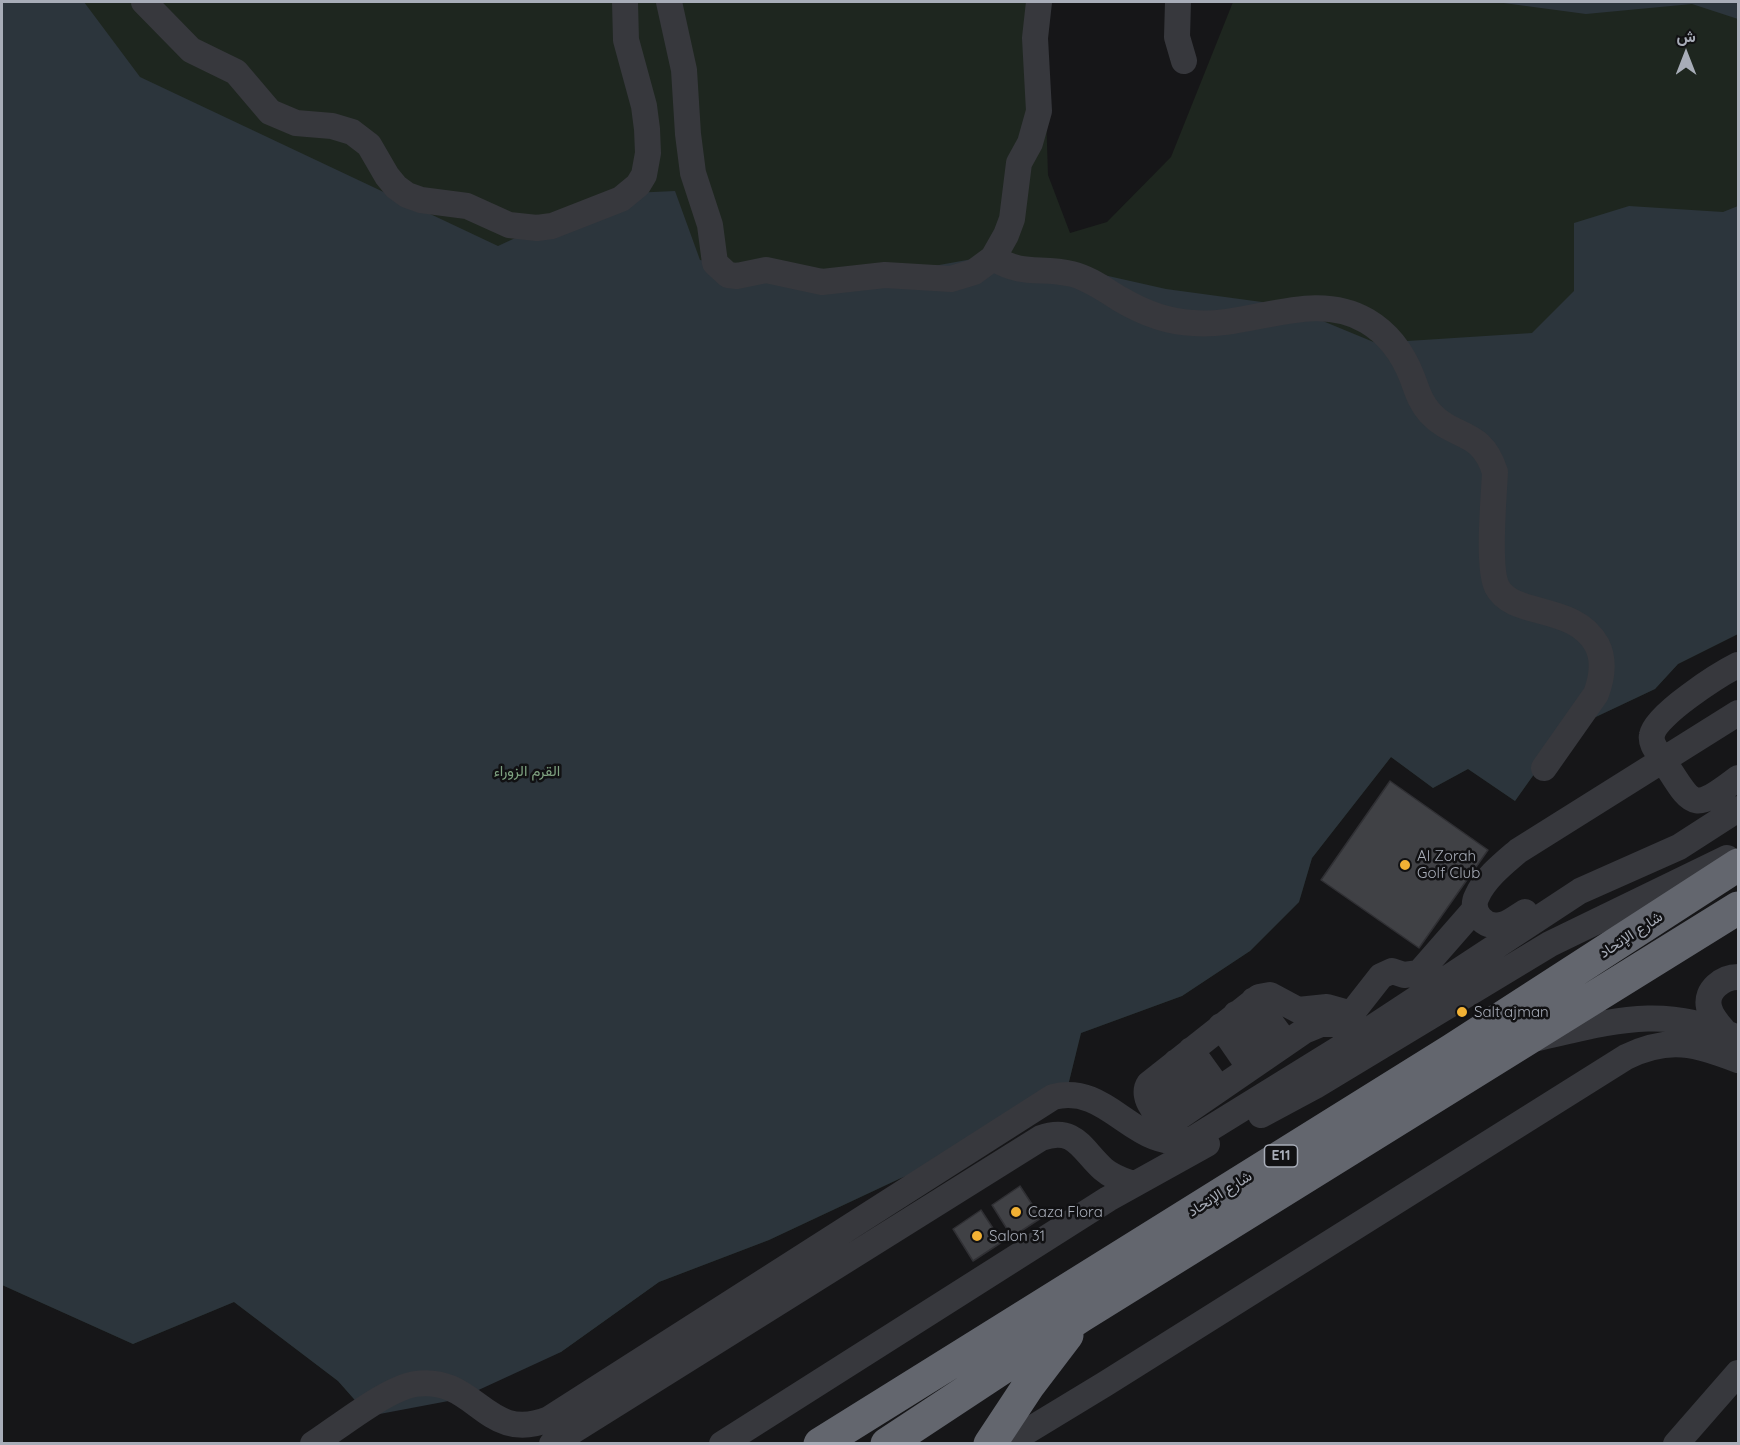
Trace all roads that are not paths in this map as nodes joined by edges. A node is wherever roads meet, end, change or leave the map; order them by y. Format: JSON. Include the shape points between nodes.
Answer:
{"nodes":[{"id":1,"x":144,"y":2,"type":"edge"},
{"id":2,"x":625,"y":2,"type":"edge"},
{"id":3,"x":669,"y":2,"type":"edge"},
{"id":4,"x":1039,"y":2,"type":"edge"},
{"id":5,"x":1178,"y":2,"type":"edge"},
{"id":6,"x":1184,"y":61,"type":"dead end"},
{"id":7,"x":993,"y":258,"type":"junction"},
{"id":8,"x":1738,"y":665,"type":"edge"},
{"id":9,"x":1738,"y":713,"type":"edge"},
{"id":10,"x":1663,"y":760,"type":"junction"},
{"id":11,"x":1544,"y":768,"type":"dead end"},
{"id":12,"x":1738,"y":778,"type":"edge"},
{"id":13,"x":1738,"y":809,"type":"edge"},
{"id":14,"x":1738,"y":853,"type":"edge"},
{"id":15,"x":1738,"y":865,"type":"edge"},
{"id":16,"x":1576,"y":879,"type":"dead end"},
{"id":17,"x":1738,"y":908,"type":"edge"},
{"id":18,"x":1475,"y":909,"type":"junction"},
{"id":19,"x":1738,"y":977,"type":"edge"},
{"id":20,"x":1355,"y":1029,"type":"junction"},
{"id":21,"x":1215,"y":1033,"type":"junction"},
{"id":22,"x":1732,"y":1035,"type":"edge"},
{"id":23,"x":1518,"y":1043,"type":"junction"},
{"id":24,"x":1319,"y":1060,"type":"junction"},
{"id":25,"x":1738,"y":1060,"type":"edge"},
{"id":26,"x":1243,"y":1072,"type":"junction"},
{"id":27,"x":1316,"y":1086,"type":"junction"},
{"id":28,"x":1092,"y":1157,"type":"junction"},
{"id":29,"x":1133,"y":1184,"type":"junction"},
{"id":30,"x":1108,"y":1199,"type":"junction"},
{"id":31,"x":1081,"y":1316,"type":"junction"},
{"id":32,"x":1738,"y":1373,"type":"edge"},
{"id":33,"x":313,"y":1443,"type":"edge"},
{"id":34,"x":552,"y":1443,"type":"edge"},
{"id":35,"x":722,"y":1443,"type":"edge"},
{"id":36,"x":820,"y":1443,"type":"edge"},
{"id":37,"x":887,"y":1443,"type":"edge"},
{"id":38,"x":990,"y":1443,"type":"edge"},
{"id":39,"x":1006,"y":1443,"type":"edge"},
{"id":40,"x":1676,"y":1443,"type":"edge"}],
"edges":[{"from":1,"to":2,"type":"street","via":[[191,50],[236,72],[270,112],[296,123],[352,132],[369,145],[387,176],[407,195],[467,206],[509,225],[537,228],[552,226],[621,199],[644,175],[647,129],[626,40]]},
{"from":3,"to":7,"type":"street","via":[[684,70],[693,173],[720,270],[737,276],[776,270],[822,282],[885,275],[951,279],[974,272]]},
{"from":4,"to":7,"type":"street","via":[[1035,38],[1039,111],[1030,143],[1019,163],[1012,219]]},
{"from":5,"to":6,"type":"street","via":[[1177,37]]},
{"from":7,"to":11,"type":"street","via":[[1015,269],[1085,278],[1135,308],[1172,320],[1229,323],[1325,308],[1360,318],[1389,338],[1405,361],[1430,413],[1481,445],[1490,457],[1495,472],[1492,566],[1497,589],[1515,603],[1556,614],[1582,627],[1600,651],[1602,680],[1596,694]]},
{"from":8,"to":10,"type":"street","via":[[1687,698],[1654,729],[1652,740]]},
{"from":9,"to":10,"type":"street"},
{"from":10,"to":12,"type":"street","via":[[1685,794],[1695,801],[1707,801]]},
{"from":10,"to":18,"type":"street","via":[[1518,851],[1476,897]]},
{"from":13,"to":20,"type":"street","via":[[1679,847],[1580,891]]},
{"from":14,"to":20,"type":"street","via":[[1551,944]]},
{"from":15,"to":36,"type":"highway","name":"شارع الإتحاد","number":"E11","via":[[1452,1050]]},
{"from":16,"to":18,"type":"street","via":[[1501,925],[1485,922]]},
{"from":17,"to":23,"type":"highway","name":"شارع الإتحاد","number":"E11"},
{"from":18,"to":20,"type":"street","via":[[1419,973],[1412,976],[1386,972]]},
{"from":19,"to":22,"type":"street","via":[[1723,981],[1710,996],[1709,1009]]},
{"from":20,"to":21,"type":"street","via":[[1327,1006]]},
{"from":20,"to":24,"type":"street"},
{"from":20,"to":26,"type":"street","via":[[1322,1024]]},
{"from":20,"to":27,"type":"street"},
{"from":21,"to":26,"type":"street"},
{"from":21,"to":26,"type":"street"},
{"from":21,"to":26,"type":"street"},
{"from":21,"to":26,"type":"street"},
{"from":21,"to":26,"type":"street","via":[[1147,1087],[1147,1098],[1165,1120],[1173,1121]]},
{"from":22,"to":23,"type":"street","via":[[1692,1021],[1658,1017],[1612,1021]]},
{"from":23,"to":31,"type":"highway","name":"شارع الإتحاد","number":"E11"},
{"from":24,"to":27,"type":"street"},
{"from":24,"to":33,"type":"street","via":[[1202,1134],[1182,1142],[1151,1137],[1080,1095],[1062,1094],[1044,1100],[538,1423],[506,1423],[458,1390],[427,1383],[390,1393]]},
{"from":25,"to":39,"type":"street","via":[[1683,1043],[1644,1048],[1626,1057]]},
{"from":27,"to":29,"type":"street"},
{"from":28,"to":29,"type":"street","via":[[1119,1180]]},
{"from":28,"to":30,"type":"street"},
{"from":28,"to":34,"type":"street","via":[[1066,1134],[1053,1133],[1041,1138]]},
{"from":29,"to":30,"type":"street"},
{"from":30,"to":35,"type":"street"},
{"from":31,"to":37,"type":"highway","name":"شارع الإتحاد","number":"E11"},
{"from":31,"to":38,"type":"highway"},
{"from":32,"to":40,"type":"street"}]}
